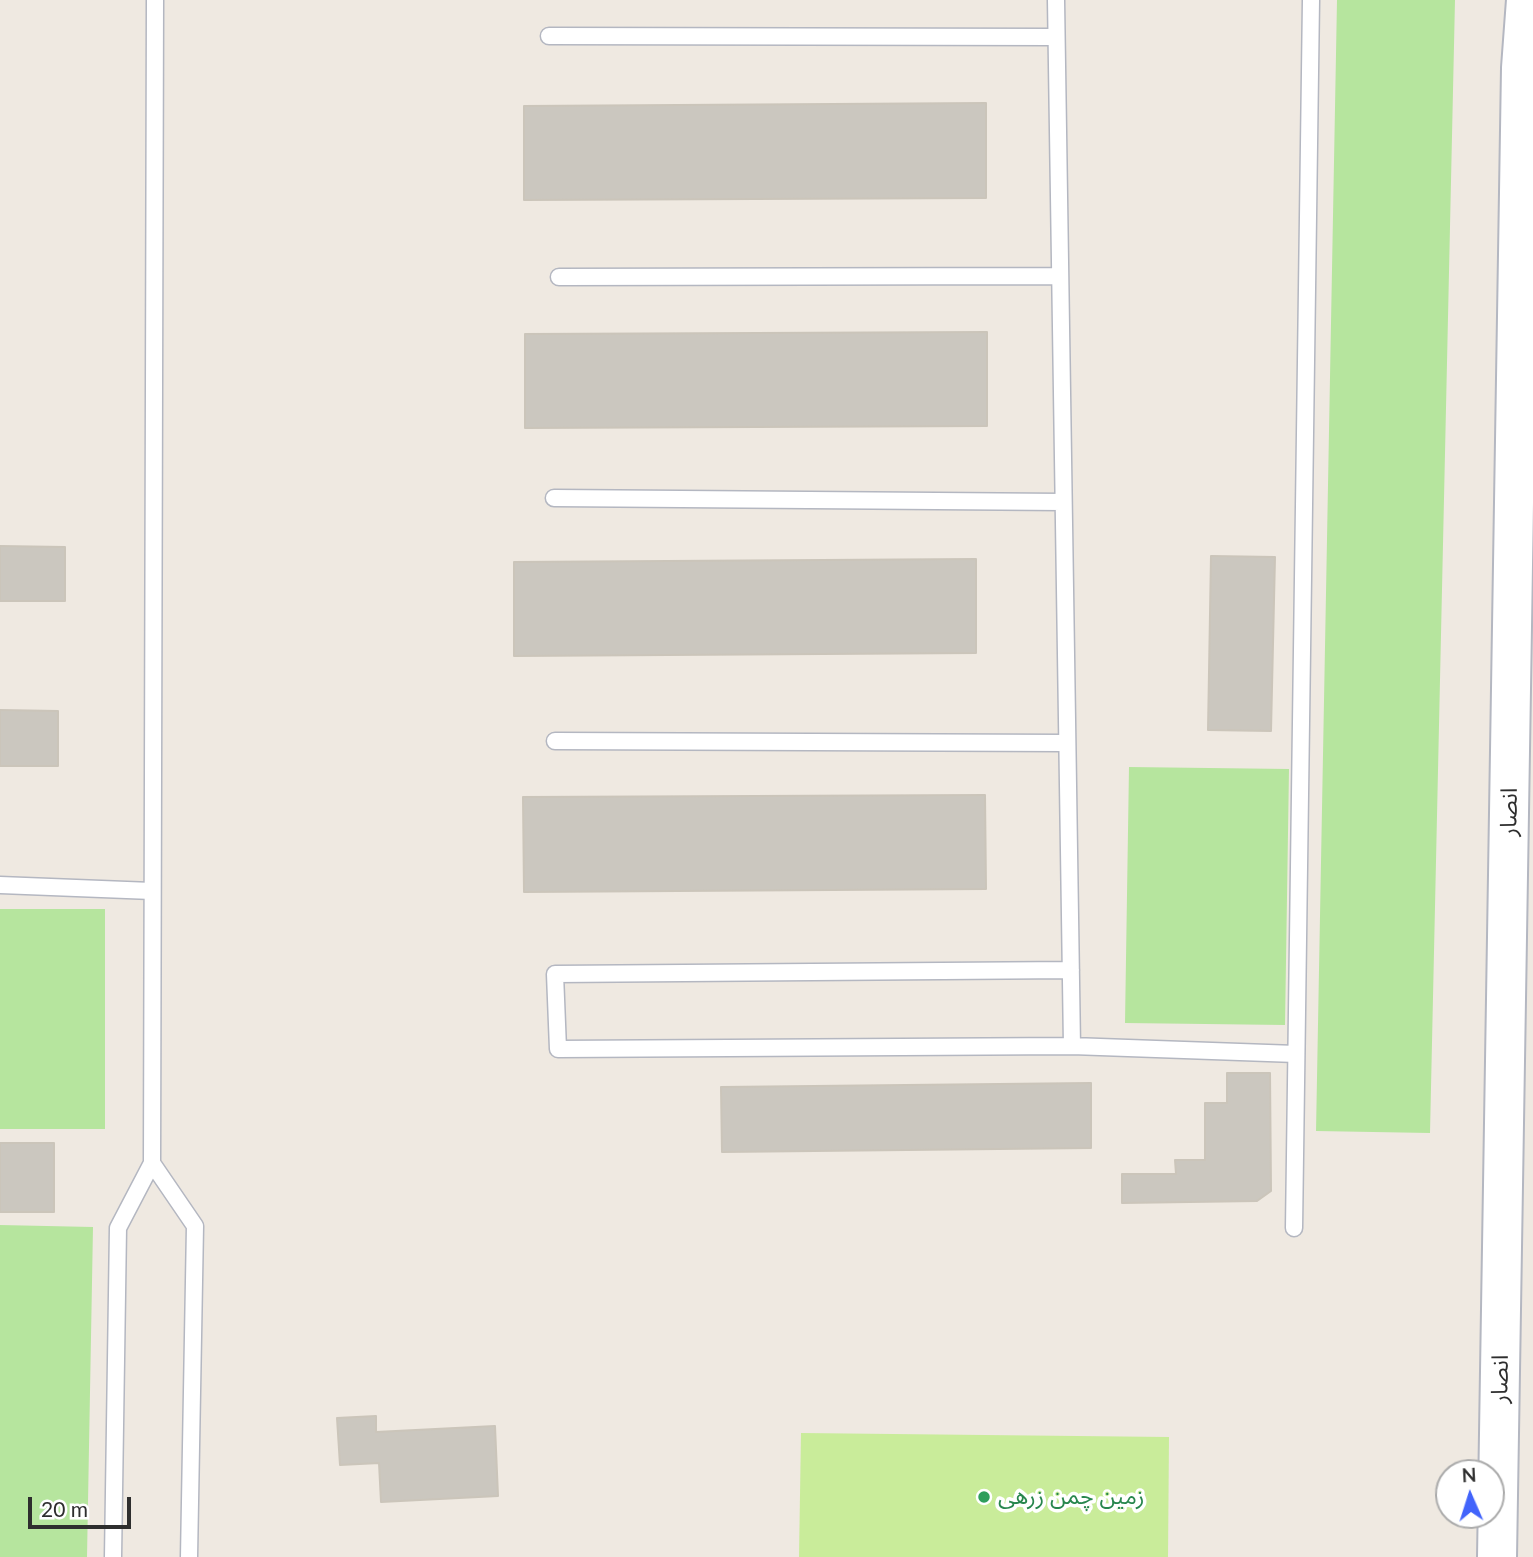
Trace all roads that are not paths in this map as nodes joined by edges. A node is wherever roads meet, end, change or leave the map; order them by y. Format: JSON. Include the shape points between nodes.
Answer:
{"nodes":[{"id":1,"x":155,"y":0,"type":"edge"},
{"id":2,"x":1056,"y":0,"type":"edge"},
{"id":3,"x":1311,"y":0,"type":"edge"},
{"id":4,"x":1525,"y":0,"type":"edge"},
{"id":5,"x":549,"y":36,"type":"dead end"},
{"id":6,"x":1056,"y":37,"type":"junction"},
{"id":7,"x":1527,"y":55,"type":"edge"},
{"id":8,"x":559,"y":276,"type":"dead end"},
{"id":9,"x":1060,"y":276,"type":"junction"},
{"id":10,"x":554,"y":498,"type":"dead end"},
{"id":11,"x":1063,"y":502,"type":"junction"},
{"id":12,"x":555,"y":741,"type":"dead end"},
{"id":13,"x":1066,"y":743,"type":"junction"},
{"id":14,"x":0,"y":885,"type":"edge"},
{"id":15,"x":152,"y":891,"type":"junction"},
{"id":16,"x":1071,"y":970,"type":"junction"},
{"id":17,"x":1072,"y":1046,"type":"junction"},
{"id":18,"x":1296,"y":1054,"type":"junction"},
{"id":19,"x":152,"y":1163,"type":"junction"},
{"id":20,"x":1294,"y":1228,"type":"dead end"},
{"id":21,"x":113,"y":1557,"type":"edge"},
{"id":22,"x":189,"y":1557,"type":"edge"},
{"id":23,"x":1497,"y":1557,"type":"edge"}],
"edges":[{"from":1,"to":15,"type":"lane"},
{"from":2,"to":6,"type":"lane"},
{"from":3,"to":18,"type":"lane"},
{"from":4,"to":7,"type":"street","name":"انصار"},
{"from":5,"to":6,"type":"lane"},
{"from":6,"to":9,"type":"lane"},
{"from":7,"to":23,"type":"street","name":"انصار"},
{"from":8,"to":9,"type":"lane"},
{"from":9,"to":11,"type":"lane"},
{"from":10,"to":11,"type":"lane"},
{"from":11,"to":13,"type":"lane"},
{"from":12,"to":13,"type":"lane"},
{"from":13,"to":16,"type":"lane"},
{"from":14,"to":15,"type":"lane"},
{"from":15,"to":19,"type":"lane"},
{"from":16,"to":17,"type":"lane"},
{"from":16,"to":17,"type":"lane","via":[[555,974],[558,1049]]},
{"from":17,"to":18,"type":"lane"},
{"from":18,"to":20,"type":"lane"},
{"from":19,"to":21,"type":"lane","via":[[118,1228]]},
{"from":19,"to":22,"type":"lane","via":[[195,1226]]}]}
